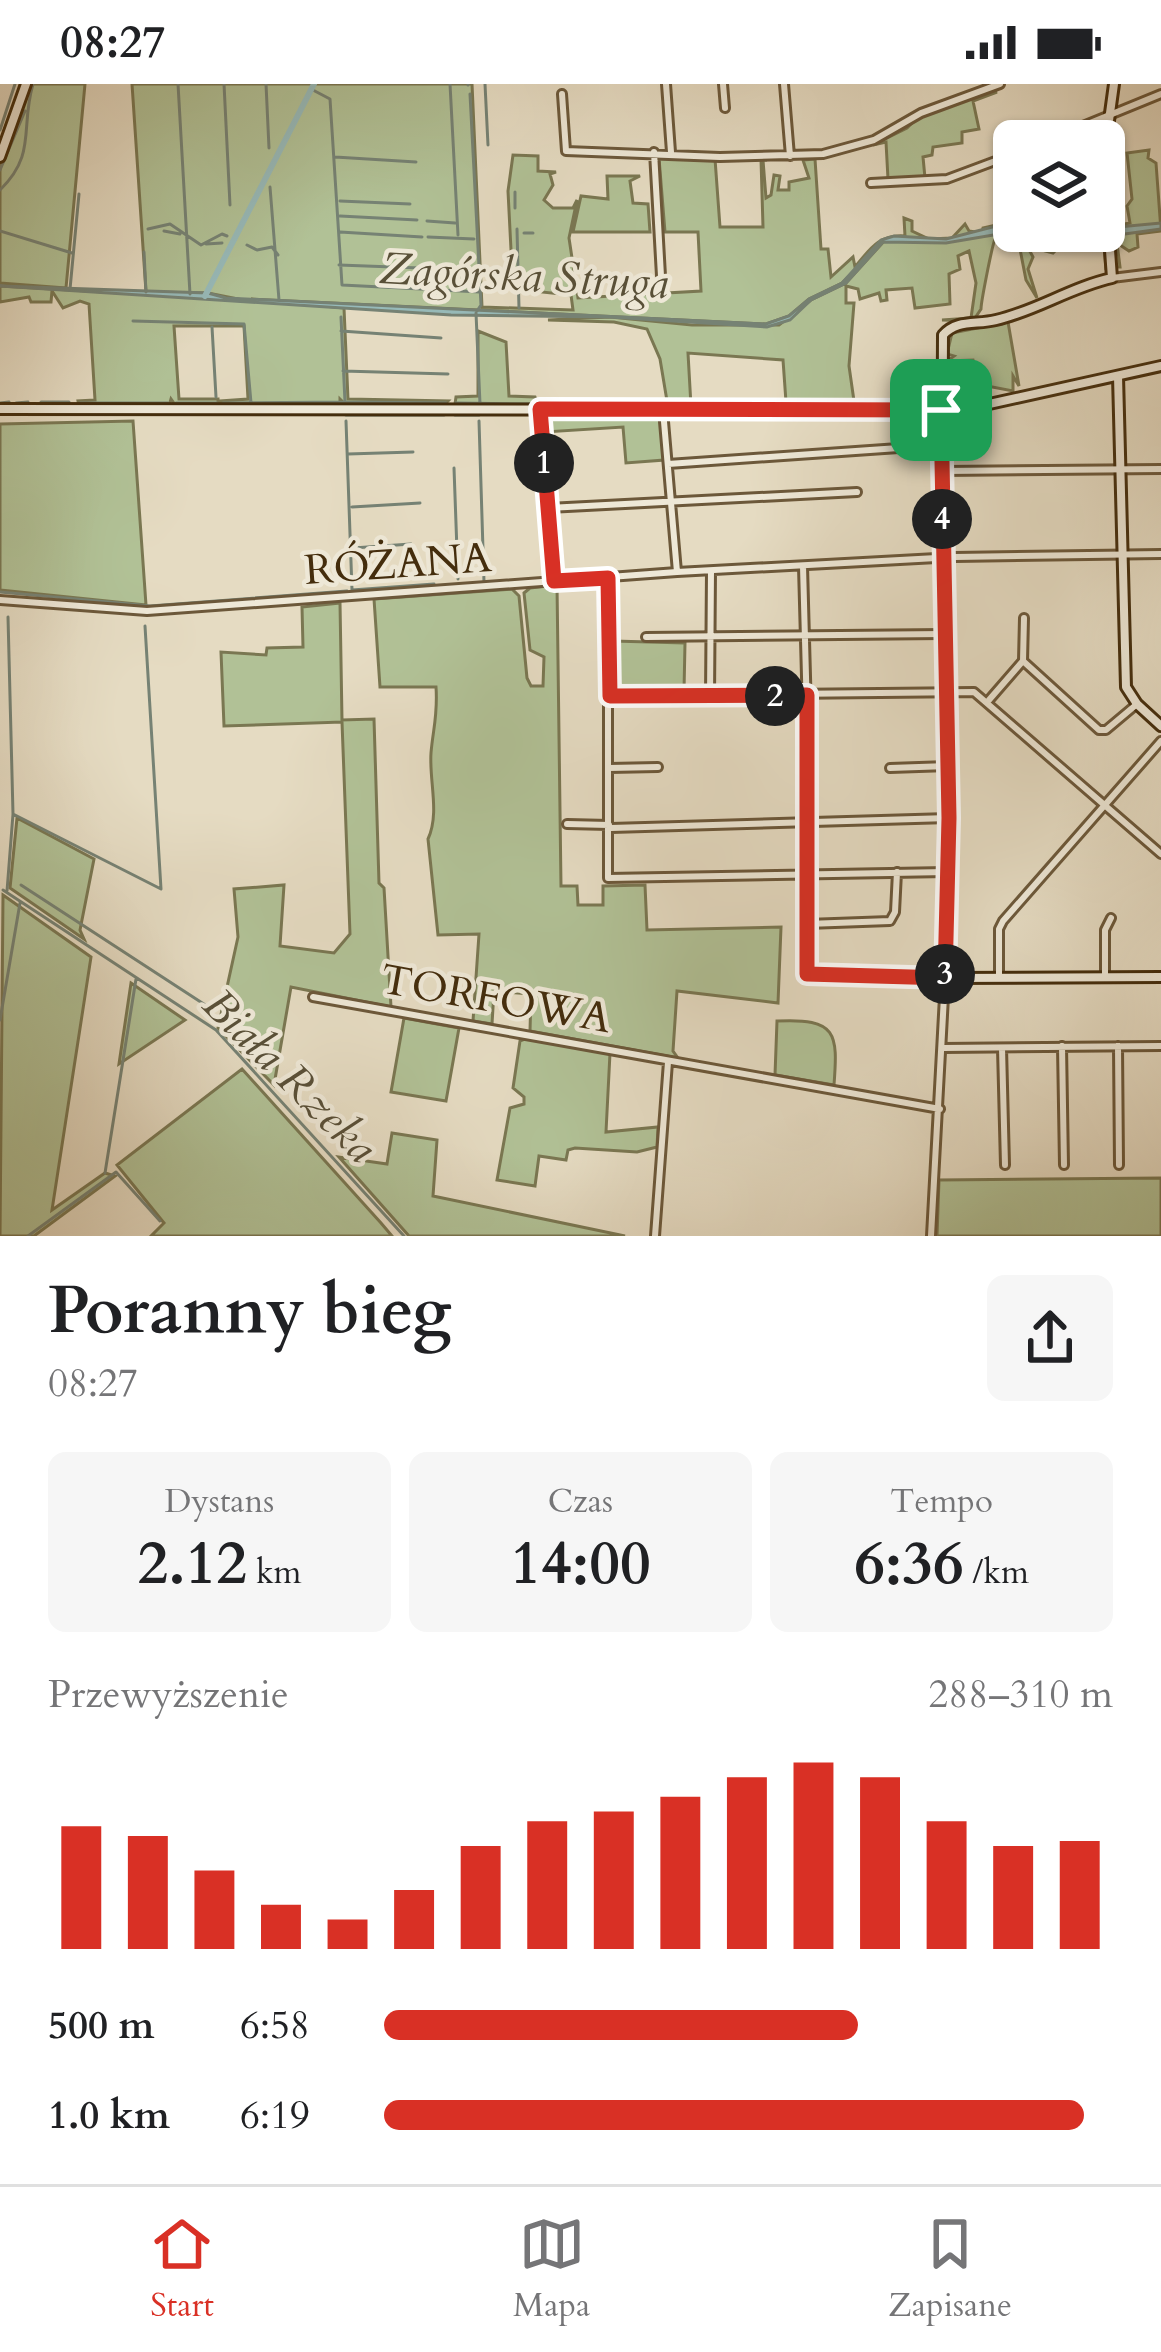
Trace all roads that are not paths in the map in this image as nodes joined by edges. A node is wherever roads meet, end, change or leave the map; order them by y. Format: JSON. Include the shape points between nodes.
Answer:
{"nodes":[{"id":1,"x":26,"y":84,"type":"edge"},
{"id":2,"x":666,"y":84,"type":"edge"},
{"id":3,"x":723,"y":84,"type":"edge"},
{"id":4,"x":784,"y":84,"type":"edge"},
{"id":5,"x":1000,"y":84,"type":"edge"},
{"id":6,"x":1114,"y":84,"type":"edge"},
{"id":7,"x":562,"y":94,"type":"dead end"},
{"id":8,"x":1161,"y":94,"type":"edge"},
{"id":9,"x":725,"y":108,"type":"dead end"},
{"id":10,"x":1113,"y":114,"type":"junction"},
{"id":11,"x":1098,"y":120,"type":"edge"},
{"id":12,"x":1112,"y":120,"type":"edge"},
{"id":13,"x":653,"y":152,"type":"junction"},
{"id":14,"x":671,"y":153,"type":"junction"},
{"id":15,"x":790,"y":156,"type":"junction"},
{"id":16,"x":0,"y":157,"type":"edge"},
{"id":17,"x":993,"y":162,"type":"edge"},
{"id":18,"x":871,"y":183,"type":"dead end"},
{"id":19,"x":1110,"y":252,"type":"edge"},
{"id":20,"x":1161,"y":272,"type":"edge"},
{"id":21,"x":661,"y":277,"type":"dead end"},
{"id":22,"x":1112,"y":278,"type":"junction"},
{"id":23,"x":1161,"y":366,"type":"edge"},
{"id":24,"x":1118,"y":376,"type":"junction"},
{"id":25,"x":0,"y":409,"type":"edge"},
{"id":26,"x":540,"y":409,"type":"junction"},
{"id":27,"x":663,"y":410,"type":"junction"},
{"id":28,"x":941,"y":410,"type":"junction"},
{"id":29,"x":942,"y":445,"type":"junction"},
{"id":30,"x":668,"y":464,"type":"junction"},
{"id":31,"x":1161,"y":469,"type":"edge"},
{"id":32,"x":1120,"y":470,"type":"junction"},
{"id":33,"x":942,"y":471,"type":"junction"},
{"id":34,"x":857,"y":492,"type":"dead end"},
{"id":35,"x":671,"y":502,"type":"junction"},
{"id":36,"x":548,"y":508,"type":"junction"},
{"id":37,"x":1161,"y":554,"type":"edge"},
{"id":38,"x":1122,"y":555,"type":"junction"},
{"id":39,"x":942,"y":557,"type":"junction"},
{"id":40,"x":803,"y":566,"type":"junction"},
{"id":41,"x":676,"y":572,"type":"junction"},
{"id":42,"x":711,"y":572,"type":"junction"},
{"id":43,"x":608,"y":578,"type":"junction"},
{"id":44,"x":554,"y":581,"type":"junction"},
{"id":45,"x":0,"y":600,"type":"edge"},
{"id":46,"x":1024,"y":618,"type":"dead end"},
{"id":47,"x":803,"y":634,"type":"junction"},
{"id":48,"x":944,"y":634,"type":"junction"},
{"id":49,"x":646,"y":637,"type":"dead end"},
{"id":50,"x":710,"y":637,"type":"junction"},
{"id":51,"x":1023,"y":661,"type":"junction"},
{"id":52,"x":946,"y":692,"type":"junction"},
{"id":53,"x":807,"y":695,"type":"junction"},
{"id":54,"x":610,"y":696,"type":"junction"},
{"id":55,"x":710,"y":697,"type":"junction"},
{"id":56,"x":989,"y":700,"type":"junction"},
{"id":57,"x":1137,"y":704,"type":"junction"},
{"id":58,"x":1161,"y":726,"type":"edge"},
{"id":59,"x":1161,"y":741,"type":"edge"},
{"id":60,"x":948,"y":766,"type":"junction"},
{"id":61,"x":658,"y":767,"type":"dead end"},
{"id":62,"x":610,"y":768,"type":"junction"},
{"id":63,"x":890,"y":768,"type":"dead end"},
{"id":64,"x":1104,"y":803,"type":"junction"},
{"id":65,"x":949,"y":818,"type":"junction"},
{"id":66,"x":567,"y":824,"type":"dead end"},
{"id":67,"x":810,"y":824,"type":"junction"},
{"id":68,"x":609,"y":827,"type":"junction"},
{"id":69,"x":1161,"y":854,"type":"edge"},
{"id":70,"x":897,"y":872,"type":"junction"},
{"id":71,"x":948,"y":872,"type":"junction"},
{"id":72,"x":809,"y":876,"type":"junction"},
{"id":73,"x":1111,"y":918,"type":"dead end"},
{"id":74,"x":807,"y":924,"type":"junction"},
{"id":75,"x":1105,"y":977,"type":"junction"},
{"id":76,"x":1161,"y":977,"type":"edge"},
{"id":77,"x":945,"y":978,"type":"junction"},
{"id":78,"x":999,"y":978,"type":"junction"},
{"id":79,"x":313,"y":997,"type":"dead end"},
{"id":80,"x":1062,"y":1046,"type":"junction"},
{"id":81,"x":1118,"y":1046,"type":"junction"},
{"id":82,"x":1161,"y":1046,"type":"edge"},
{"id":83,"x":942,"y":1048,"type":"junction"},
{"id":84,"x":1002,"y":1048,"type":"junction"},
{"id":85,"x":668,"y":1061,"type":"junction"},
{"id":86,"x":940,"y":1109,"type":"junction"},
{"id":87,"x":1064,"y":1165,"type":"dead end"},
{"id":88,"x":1005,"y":1166,"type":"dead end"},
{"id":89,"x":1119,"y":1166,"type":"dead end"},
{"id":90,"x":655,"y":1236,"type":"edge"},
{"id":91,"x":931,"y":1236,"type":"edge"}],
"edges":[{"from":1,"to":16,"type":"street"},
{"from":2,"to":14,"type":"street"},
{"from":3,"to":9,"type":"street"},
{"from":4,"to":15,"type":"street"},
{"from":5,"to":15,"type":"street","via":[[874,140]]},
{"from":6,"to":10,"type":"street"},
{"from":7,"to":13,"type":"street","via":[[566,151]]},
{"from":8,"to":10,"type":"street"},
{"from":10,"to":11,"type":"street"},
{"from":10,"to":12,"type":"street"},
{"from":13,"to":14,"type":"street"},
{"from":13,"to":21,"type":"street"},
{"from":14,"to":15,"type":"street"},
{"from":17,"to":18,"type":"street","via":[[947,179]]},
{"from":19,"to":22,"type":"street"},
{"from":20,"to":22,"type":"street"},
{"from":22,"to":28,"type":"street","via":[[1005,318],[950,327],[943,335]]},
{"from":23,"to":24,"type":"street"},
{"from":24,"to":28,"type":"street"},
{"from":24,"to":32,"type":"street"},
{"from":25,"to":26,"type":"street"},
{"from":26,"to":27,"type":"street"},
{"from":26,"to":36,"type":"street"},
{"from":27,"to":28,"type":"street"},
{"from":27,"to":30,"type":"street"},
{"from":28,"to":29,"type":"street"},
{"from":29,"to":30,"type":"street"},
{"from":29,"to":33,"type":"street"},
{"from":30,"to":35,"type":"street"},
{"from":31,"to":32,"type":"street"},
{"from":32,"to":33,"type":"street"},
{"from":32,"to":38,"type":"street"},
{"from":33,"to":39,"type":"street"},
{"from":34,"to":35,"type":"street"},
{"from":35,"to":36,"type":"street"},
{"from":35,"to":41,"type":"street"},
{"from":36,"to":44,"type":"street"},
{"from":37,"to":38,"type":"street","name":"RÓŻANA"},
{"from":38,"to":39,"type":"street","name":"RÓŻANA"},
{"from":38,"to":57,"type":"street","via":[[1126,687]]},
{"from":39,"to":40,"type":"street","name":"RÓŻANA"},
{"from":39,"to":48,"type":"street"},
{"from":40,"to":42,"type":"street","name":"RÓŻANA"},
{"from":40,"to":47,"type":"street"},
{"from":41,"to":42,"type":"street","name":"RÓŻANA"},
{"from":41,"to":43,"type":"street","name":"RÓŻANA"},
{"from":42,"to":50,"type":"street"},
{"from":43,"to":44,"type":"street","name":"RÓŻANA"},
{"from":43,"to":54,"type":"street"},
{"from":44,"to":45,"type":"street","name":"RÓŻANA","via":[[147,611]]},
{"from":46,"to":51,"type":"street"},
{"from":47,"to":48,"type":"street"},
{"from":47,"to":50,"type":"street"},
{"from":47,"to":53,"type":"street"},
{"from":48,"to":52,"type":"street"},
{"from":49,"to":50,"type":"street"},
{"from":50,"to":55,"type":"street"},
{"from":51,"to":56,"type":"street"},
{"from":51,"to":57,"type":"street","via":[[1102,731]]},
{"from":52,"to":53,"type":"street"},
{"from":52,"to":56,"type":"street"},
{"from":52,"to":60,"type":"street"},
{"from":53,"to":55,"type":"street"},
{"from":53,"to":67,"type":"street"},
{"from":54,"to":55,"type":"street"},
{"from":54,"to":62,"type":"street"},
{"from":56,"to":64,"type":"street"},
{"from":57,"to":58,"type":"street"},
{"from":59,"to":64,"type":"street"},
{"from":60,"to":63,"type":"street"},
{"from":60,"to":65,"type":"street"},
{"from":61,"to":62,"type":"street"},
{"from":62,"to":68,"type":"street"},
{"from":64,"to":69,"type":"street"},
{"from":64,"to":78,"type":"street","via":[[1003,921]]},
{"from":65,"to":67,"type":"street"},
{"from":65,"to":71,"type":"street"},
{"from":66,"to":68,"type":"street"},
{"from":67,"to":68,"type":"street"},
{"from":67,"to":72,"type":"street"},
{"from":68,"to":72,"type":"street","via":[[608,878]]},
{"from":70,"to":71,"type":"street"},
{"from":70,"to":72,"type":"street"},
{"from":70,"to":74,"type":"street","via":[[890,921]]},
{"from":71,"to":77,"type":"street"},
{"from":72,"to":74,"type":"street"},
{"from":73,"to":75,"type":"street"},
{"from":74,"to":77,"type":"street","via":[[807,974]]},
{"from":75,"to":76,"type":"street"},
{"from":75,"to":78,"type":"street"},
{"from":77,"to":78,"type":"street"},
{"from":77,"to":83,"type":"street"},
{"from":79,"to":85,"type":"street","name":"TORFOWA"},
{"from":80,"to":81,"type":"street"},
{"from":80,"to":84,"type":"street"},
{"from":80,"to":87,"type":"street"},
{"from":81,"to":82,"type":"street"},
{"from":81,"to":89,"type":"street"},
{"from":83,"to":84,"type":"street"},
{"from":83,"to":86,"type":"street"},
{"from":84,"to":88,"type":"street"},
{"from":85,"to":86,"type":"street","name":"TORFOWA"},
{"from":85,"to":90,"type":"street"},
{"from":86,"to":91,"type":"street"}]}
